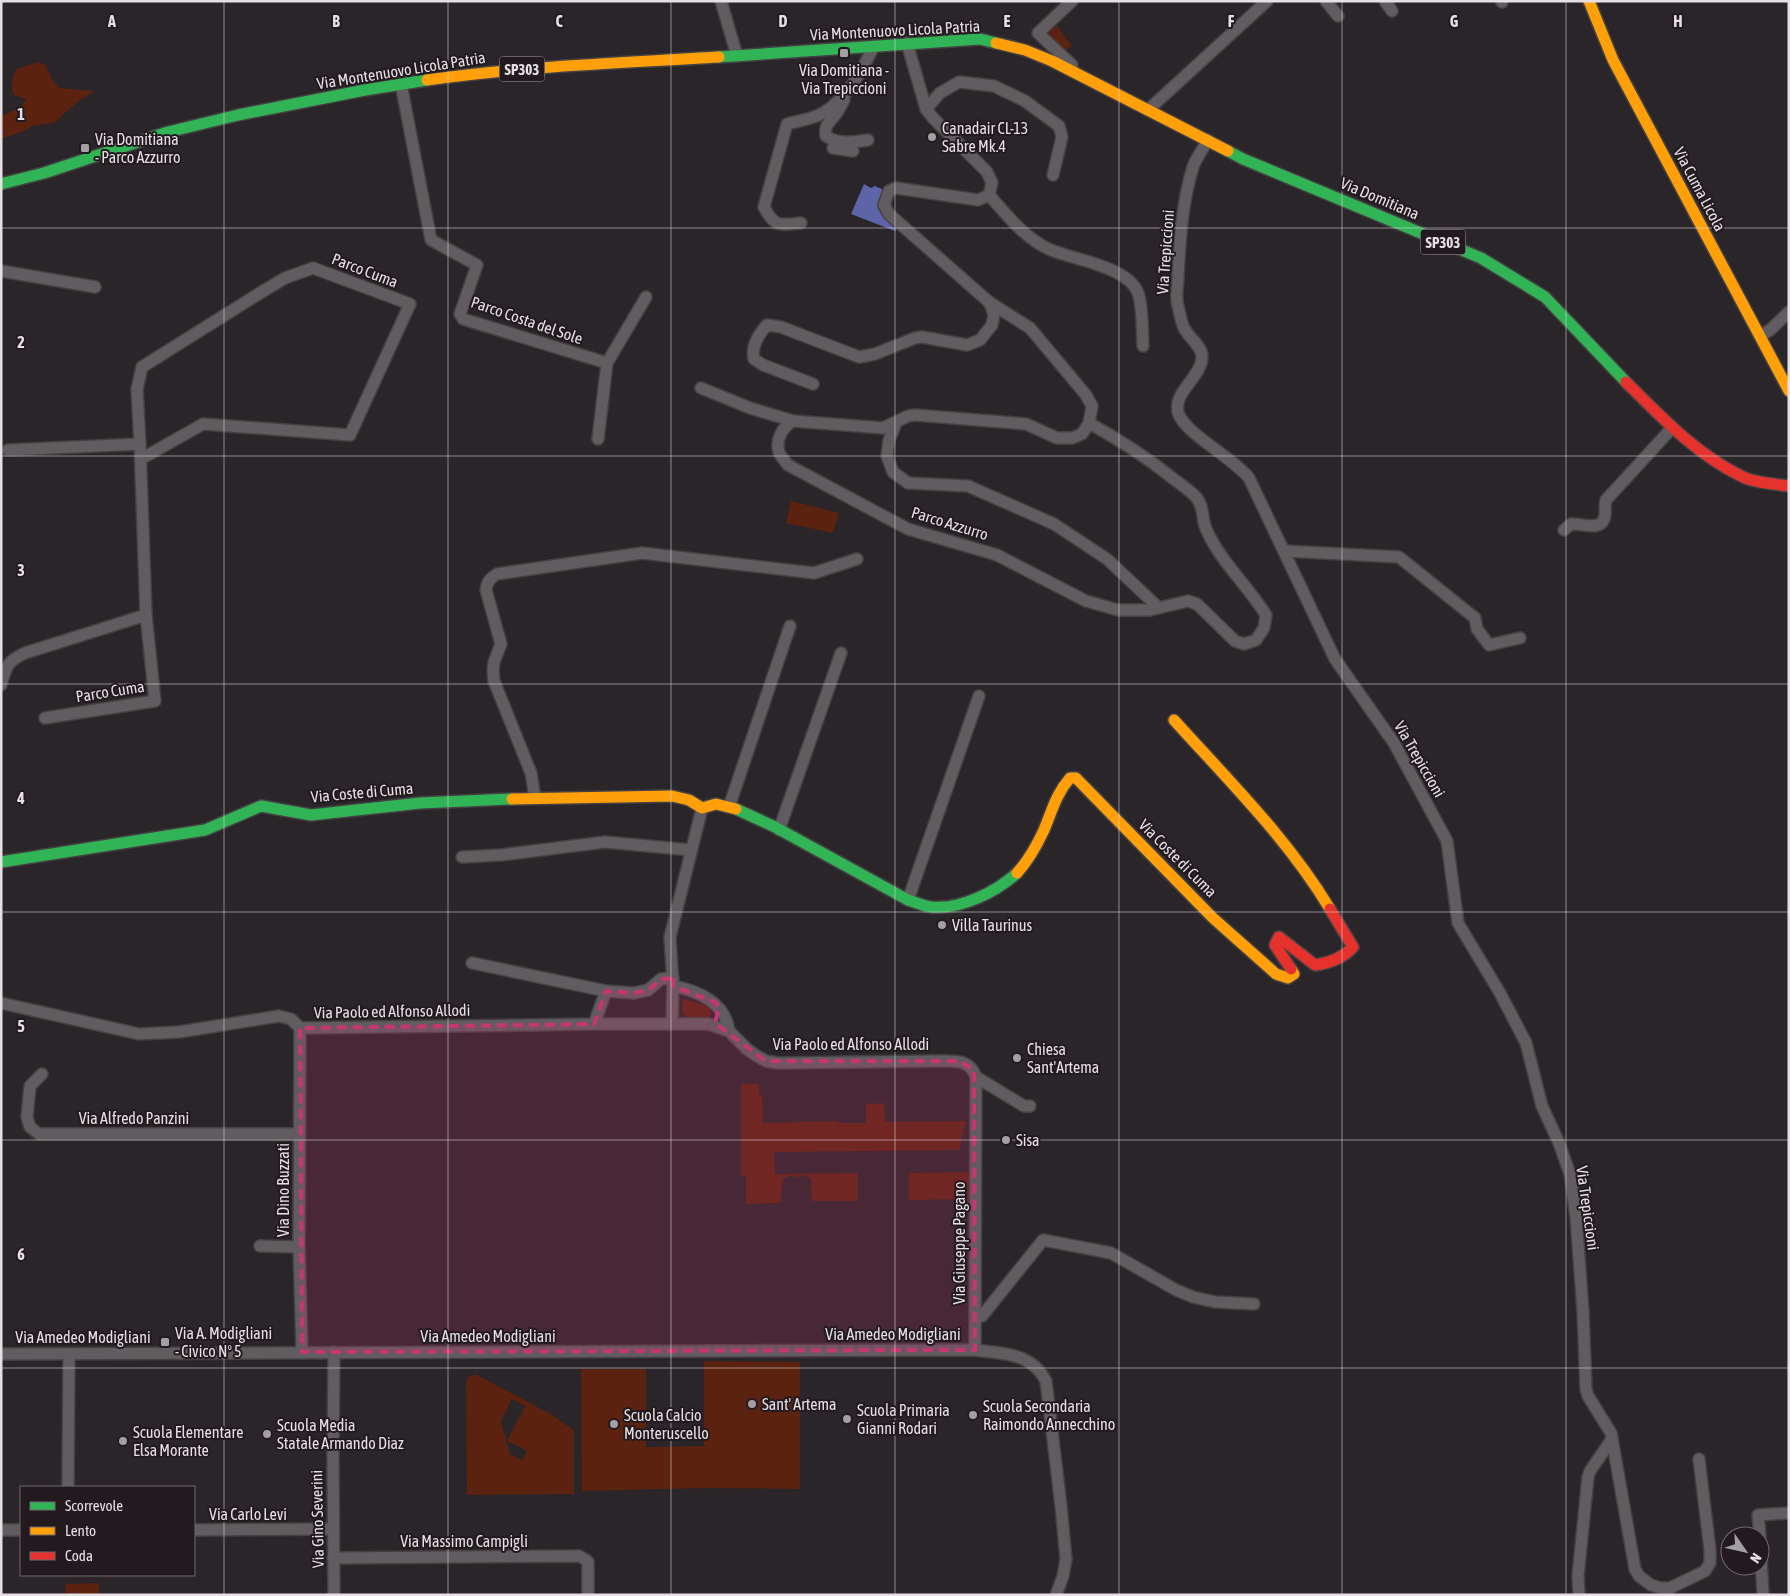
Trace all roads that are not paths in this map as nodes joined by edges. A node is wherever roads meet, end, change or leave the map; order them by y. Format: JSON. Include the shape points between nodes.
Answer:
{"nodes":[{"id":1,"x":721,"y":1,"type":"edge"},
{"id":2,"x":1267,"y":1,"type":"edge"},
{"id":3,"x":1326,"y":1,"type":"edge"},
{"id":4,"x":1385,"y":1,"type":"edge"},
{"id":5,"x":1589,"y":1,"type":"edge"},
{"id":6,"x":1066,"y":3,"type":"edge"},
{"id":7,"x":1392,"y":11,"type":"dead end"},
{"id":8,"x":1338,"y":16,"type":"dead end"},
{"id":9,"x":907,"y":44,"type":"junction"},
{"id":10,"x":874,"y":46,"type":"junction"},
{"id":11,"x":736,"y":56,"type":"junction"},
{"id":12,"x":1052,"y":61,"type":"joint"},
{"id":13,"x":1088,"y":80,"type":"junction"},
{"id":14,"x":401,"y":84,"type":"junction"},
{"id":15,"x":847,"y":90,"type":"junction"},
{"id":16,"x":926,"y":109,"type":"junction"},
{"id":17,"x":1148,"y":110,"type":"junction"},
{"id":18,"x":822,"y":114,"type":"junction"},
{"id":19,"x":868,"y":140,"type":"dead end"},
{"id":20,"x":1208,"y":140,"type":"junction"},
{"id":21,"x":852,"y":151,"type":"dead end"},
{"id":22,"x":1052,"y":175,"type":"dead end"},
{"id":23,"x":1,"y":184,"type":"edge"},
{"id":24,"x":988,"y":195,"type":"junction"},
{"id":25,"x":801,"y":223,"type":"dead end"},
{"id":26,"x":1,"y":271,"type":"edge"},
{"id":27,"x":95,"y":287,"type":"dead end"},
{"id":28,"x":646,"y":297,"type":"dead end"},
{"id":29,"x":989,"y":302,"type":"junction"},
{"id":30,"x":1789,"y":312,"type":"edge"},
{"id":31,"x":1760,"y":336,"type":"junction"},
{"id":32,"x":1143,"y":346,"type":"dead end"},
{"id":33,"x":607,"y":363,"type":"junction"},
{"id":34,"x":813,"y":384,"type":"dead end"},
{"id":35,"x":701,"y":388,"type":"dead end"},
{"id":36,"x":1789,"y":391,"type":"edge"},
{"id":37,"x":793,"y":421,"type":"junction"},
{"id":38,"x":896,"y":423,"type":"junction"},
{"id":39,"x":1088,"y":423,"type":"junction"},
{"id":40,"x":1672,"y":428,"type":"junction"},
{"id":41,"x":598,"y":439,"type":"dead end"},
{"id":42,"x":140,"y":444,"type":"junction"},
{"id":43,"x":8,"y":450,"type":"dead end"},
{"id":44,"x":141,"y":459,"type":"junction"},
{"id":45,"x":1789,"y":486,"type":"edge"},
{"id":46,"x":1564,"y":530,"type":"dead end"},
{"id":47,"x":1284,"y":552,"type":"junction"},
{"id":48,"x":857,"y":559,"type":"dead end"},
{"id":49,"x":1159,"y":608,"type":"junction"},
{"id":50,"x":146,"y":615,"type":"junction"},
{"id":51,"x":790,"y":626,"type":"dead end"},
{"id":52,"x":1520,"y":638,"type":"dead end"},
{"id":53,"x":841,"y":653,"type":"dead end"},
{"id":54,"x":1,"y":685,"type":"edge"},
{"id":55,"x":979,"y":696,"type":"dead end"},
{"id":56,"x":45,"y":718,"type":"dead end"},
{"id":57,"x":1174,"y":720,"type":"dead end"},
{"id":58,"x":535,"y":798,"type":"junction"},
{"id":59,"x":729,"y":807,"type":"junction"},
{"id":60,"x":702,"y":808,"type":"junction"},
{"id":61,"x":779,"y":830,"type":"junction"},
{"id":62,"x":691,"y":850,"type":"junction"},
{"id":63,"x":462,"y":857,"type":"dead end"},
{"id":64,"x":1,"y":862,"type":"edge"},
{"id":65,"x":908,"y":900,"type":"junction"},
{"id":66,"x":472,"y":963,"type":"dead end"},
{"id":67,"x":673,"y":982,"type":"junction"},
{"id":68,"x":606,"y":990,"type":"junction"},
{"id":69,"x":1,"y":1002,"type":"edge"},
{"id":70,"x":719,"y":1007,"type":"junction"},
{"id":71,"x":667,"y":1023,"type":"junction"},
{"id":72,"x":594,"y":1024,"type":"junction"},
{"id":73,"x":708,"y":1024,"type":"junction"},
{"id":74,"x":300,"y":1028,"type":"junction"},
{"id":75,"x":730,"y":1031,"type":"junction"},
{"id":76,"x":42,"y":1074,"type":"dead end"},
{"id":77,"x":976,"y":1077,"type":"junction"},
{"id":78,"x":1030,"y":1106,"type":"dead end"},
{"id":79,"x":299,"y":1134,"type":"junction"},
{"id":80,"x":260,"y":1246,"type":"dead end"},
{"id":81,"x":299,"y":1246,"type":"junction"},
{"id":82,"x":1254,"y":1304,"type":"dead end"},
{"id":83,"x":975,"y":1316,"type":"junction"},
{"id":84,"x":975,"y":1350,"type":"junction"},
{"id":85,"x":302,"y":1352,"type":"junction"},
{"id":86,"x":334,"y":1352,"type":"junction"},
{"id":87,"x":1,"y":1354,"type":"edge"},
{"id":88,"x":69,"y":1354,"type":"junction"},
{"id":89,"x":1612,"y":1439,"type":"junction"},
{"id":90,"x":1699,"y":1459,"type":"dead end"},
{"id":91,"x":68,"y":1486,"type":"edge"},
{"id":92,"x":1789,"y":1513,"type":"edge"},
{"id":93,"x":1759,"y":1526,"type":"edge"},
{"id":94,"x":333,"y":1529,"type":"junction"},
{"id":95,"x":1,"y":1530,"type":"edge"},
{"id":96,"x":20,"y":1530,"type":"edge"},
{"id":97,"x":195,"y":1530,"type":"edge"},
{"id":98,"x":334,"y":1558,"type":"junction"},
{"id":99,"x":1762,"y":1576,"type":"edge"},
{"id":100,"x":334,"y":1595,"type":"edge"},
{"id":101,"x":588,"y":1595,"type":"edge"},
{"id":102,"x":1056,"y":1595,"type":"edge"},
{"id":103,"x":1579,"y":1595,"type":"edge"},
{"id":104,"x":1763,"y":1595,"type":"edge"}],
"edges":[{"from":1,"to":11,"type":"street"},
{"from":2,"to":17,"type":"street"},
{"from":3,"to":8,"type":"street"},
{"from":4,"to":7,"type":"street"},
{"from":5,"to":31,"type":"street","name":"Via Cuma Licola","via":[[1613,60]]},
{"from":6,"to":13,"type":"street","via":[[1038,33]]},
{"from":9,"to":10,"type":"street","name":"Via Montenuovo Licola Patria","number":"SP303"},
{"from":9,"to":12,"type":"street","name":"Via Montenuovo Licola Patria","number":"SP303","via":[[980,39],[1025,50]]},
{"from":9,"to":16,"type":"street"},
{"from":10,"to":11,"type":"street","name":"Via Montenuovo Licola Patria","number":"SP303"},
{"from":10,"to":15,"type":"street","via":[[860,74]]},
{"from":11,"to":14,"type":"street","name":"Via Montenuovo Licola Patria","number":"SP303","via":[[542,68]]},
{"from":12,"to":13,"type":"street","name":"Via Domitiana","number":"SP303"},
{"from":13,"to":17,"type":"street","name":"Via Domitiana","number":"SP303"},
{"from":14,"to":23,"type":"street","name":"Via Montenuovo Licola Patria","number":"SP303","via":[[238,115],[168,132]]},
{"from":14,"to":33,"type":"street","name":"Parco Costa del Sole","via":[[432,240],[477,264],[460,314],[463,319]]},
{"from":15,"to":18,"type":"street"},
{"from":15,"to":19,"type":"street","via":[[839,110],[827,122],[826,136],[844,142]]},
{"from":16,"to":22,"type":"street","via":[[940,93],[959,82],[994,86],[1025,101],[1059,126],[1062,137]]},
{"from":16,"to":24,"type":"street","via":[[987,172],[992,183]]},
{"from":17,"to":20,"type":"street","name":"Via Domitiana","number":"SP303"},
{"from":18,"to":21,"type":"street","via":[[818,130],[822,140],[831,148]]},
{"from":18,"to":25,"type":"street","via":[[786,124],[764,207],[771,220],[780,226]]},
{"from":20,"to":40,"type":"street","name":"Via Domitiana","number":"SP303","via":[[1243,159],[1481,258],[1546,297]]},
{"from":20,"to":47,"type":"street","name":"Via Trepiccioni","via":[[1194,165],[1185,201],[1177,303],[1184,329],[1202,357],[1177,409],[1180,418],[1193,432],[1242,469],[1249,478]]},
{"from":24,"to":29,"type":"street","via":[[978,200],[896,188],[889,191],[884,205],[889,214]]},
{"from":24,"to":32,"type":"street","via":[[1032,240],[1050,250],[1116,272],[1129,281],[1139,295]]},
{"from":26,"to":27,"type":"street"},
{"from":28,"to":33,"type":"street"},
{"from":29,"to":34,"type":"street","via":[[994,314],[992,325],[980,340],[967,345],[915,338],[860,358],[781,327],[767,326],[760,333],[752,352],[754,360]]},
{"from":29,"to":39,"type":"street","via":[[1030,328],[1086,395],[1092,406]]},
{"from":30,"to":31,"type":"street"},
{"from":31,"to":36,"type":"street","name":"Via Cuma Licola"},
{"from":33,"to":41,"type":"street"},
{"from":35,"to":37,"type":"street"},
{"from":37,"to":38,"type":"street","via":[[883,428]]},
{"from":37,"to":49,"type":"street","name":"Parco Azzurro","via":[[784,427],[778,442],[779,453],[788,465],[908,529],[997,554],[1086,601],[1118,610]]},
{"from":38,"to":39,"type":"street","via":[[915,415],[1026,424],[1057,438],[1072,438],[1082,434]]},
{"from":38,"to":49,"type":"street","name":"Parco Azzurro","via":[[887,456],[893,472],[908,482],[968,486],[1054,524],[1107,559]]},
{"from":39,"to":49,"type":"street","name":"Parco Azzurro","via":[[1145,456],[1196,496],[1202,507],[1206,530],[1218,551],[1266,615],[1264,628],[1256,640],[1244,644],[1235,641],[1196,604],[1188,601]]},
{"from":40,"to":45,"type":"street","name":"Via Domitiana","number":"SP303","via":[[1702,452],[1745,478]]},
{"from":40,"to":46,"type":"street","via":[[1606,500],[1602,522],[1595,527],[1571,524]]},
{"from":42,"to":43,"type":"street"},
{"from":42,"to":44,"type":"street","name":"Parco Cuma"},
{"from":42,"to":44,"type":"street","name":"Parco Cuma","via":[[137,389],[142,367],[285,278],[313,268],[410,304],[350,435],[203,424]]},
{"from":44,"to":50,"type":"street","name":"Parco Cuma"},
{"from":47,"to":52,"type":"street","via":[[1399,557],[1475,618],[1489,644]]},
{"from":47,"to":89,"type":"street","name":"Via Trepiccioni","via":[[1335,659],[1394,743],[1447,841],[1458,923],[1526,1043],[1542,1106],[1570,1174],[1583,1311],[1586,1389]]},
{"from":48,"to":58,"type":"street","via":[[814,573],[642,553],[492,577],[486,590],[501,644],[494,662],[494,681],[531,773]]},
{"from":50,"to":54,"type":"street","via":[[19,655],[7,666]]},
{"from":50,"to":56,"type":"street","name":"Parco Cuma","via":[[155,700]]},
{"from":51,"to":59,"type":"street"},
{"from":53,"to":61,"type":"street"},
{"from":55,"to":65,"type":"street"},
{"from":57,"to":65,"type":"street","name":"Via Coste di Cuma","via":[[1282,841],[1320,892],[1352,947],[1348,954],[1315,965],[1279,938],[1275,945],[1294,974],[1288,978],[1276,974],[1214,918],[1076,778],[1070,778],[1060,787],[1041,837],[1011,879],[968,902],[930,907]]},
{"from":58,"to":60,"type":"street","name":"Via Coste di Cuma","via":[[672,796],[689,800]]},
{"from":58,"to":64,"type":"street","name":"Via Coste di Cuma","via":[[420,803],[311,815],[261,806],[205,830]]},
{"from":59,"to":60,"type":"street","name":"Via Coste di Cuma","via":[[716,804]]},
{"from":59,"to":61,"type":"street","name":"Via Coste di Cuma"},
{"from":60,"to":62,"type":"street"},
{"from":61,"to":65,"type":"street","name":"Via Coste di Cuma"},
{"from":62,"to":63,"type":"street","via":[[605,842]]},
{"from":62,"to":67,"type":"street","via":[[670,937]]},
{"from":66,"to":68,"type":"street"},
{"from":67,"to":68,"type":"street","via":[[661,979],[648,990],[634,993]]},
{"from":67,"to":70,"type":"street","via":[[708,998]]},
{"from":67,"to":71,"type":"street"},
{"from":68,"to":72,"type":"street"},
{"from":69,"to":74,"type":"street","name":"Via Paolo ed Alfonso Allodi","via":[[139,1034],[179,1032],[280,1016],[291,1019]]},
{"from":70,"to":73,"type":"street","via":[[717,1017]]},
{"from":70,"to":75,"type":"street","name":"Via Paolo ed Alfonso Allodi"},
{"from":71,"to":72,"type":"street","name":"Via Paolo ed Alfonso Allodi"},
{"from":71,"to":73,"type":"street","name":"Via Paolo ed Alfonso Allodi"},
{"from":72,"to":74,"type":"street","name":"Via Paolo ed Alfonso Allodi"},
{"from":73,"to":75,"type":"street","name":"Via Paolo ed Alfonso Allodi"},
{"from":74,"to":79,"type":"street","name":"Via Dino Buzzati"},
{"from":75,"to":77,"type":"street","name":"Via Paolo ed Alfonso Allodi","via":[[747,1049],[766,1061],[960,1061],[974,1070]]},
{"from":76,"to":79,"type":"street","name":"Via Alfredo Panzini","via":[[30,1086],[27,1117],[30,1127],[39,1134]]},
{"from":77,"to":78,"type":"street","name":"Via Paolo ed Alfonso Allodi","via":[[1024,1106]]},
{"from":77,"to":83,"type":"street","name":"Via Giuseppe Pagano"},
{"from":79,"to":81,"type":"street","name":"Via Dino Buzzati"},
{"from":80,"to":81,"type":"street"},
{"from":81,"to":85,"type":"street","name":"Via Dino Buzzati"},
{"from":82,"to":83,"type":"street","via":[[1193,1297],[1111,1253],[1043,1240],[982,1316]]},
{"from":83,"to":84,"type":"street","name":"Via Giuseppe Pagano"},
{"from":84,"to":86,"type":"street","name":"Via Amedeo Modigliani"},
{"from":84,"to":102,"type":"street","via":[[1024,1359],[1036,1366],[1046,1381],[1066,1559]]},
{"from":85,"to":86,"type":"street","name":"Via Amedeo Modigliani"},
{"from":85,"to":88,"type":"street","name":"Via Amedeo Modigliani"},
{"from":86,"to":94,"type":"street","name":"Via Gino Severini"},
{"from":87,"to":88,"type":"street","name":"Via Amedeo Modigliani"},
{"from":88,"to":91,"type":"street"},
{"from":89,"to":90,"type":"street","name":"Via Trepiccioni","via":[[1635,1569],[1651,1585],[1661,1588],[1670,1588],[1705,1571],[1710,1563]]},
{"from":89,"to":103,"type":"street","via":[[1588,1476]]},
{"from":92,"to":93,"type":"street","via":[[1758,1515]]},
{"from":94,"to":97,"type":"street","name":"Via Carlo Levi"},
{"from":94,"to":98,"type":"street","name":"Via Gino Severini"},
{"from":95,"to":96,"type":"street"},
{"from":98,"to":100,"type":"street","name":"Via Gino Severini"},
{"from":98,"to":101,"type":"street","name":"Via Massimo Campigli","via":[[579,1556],[586,1560],[588,1566]]},
{"from":99,"to":104,"type":"street"}]}
